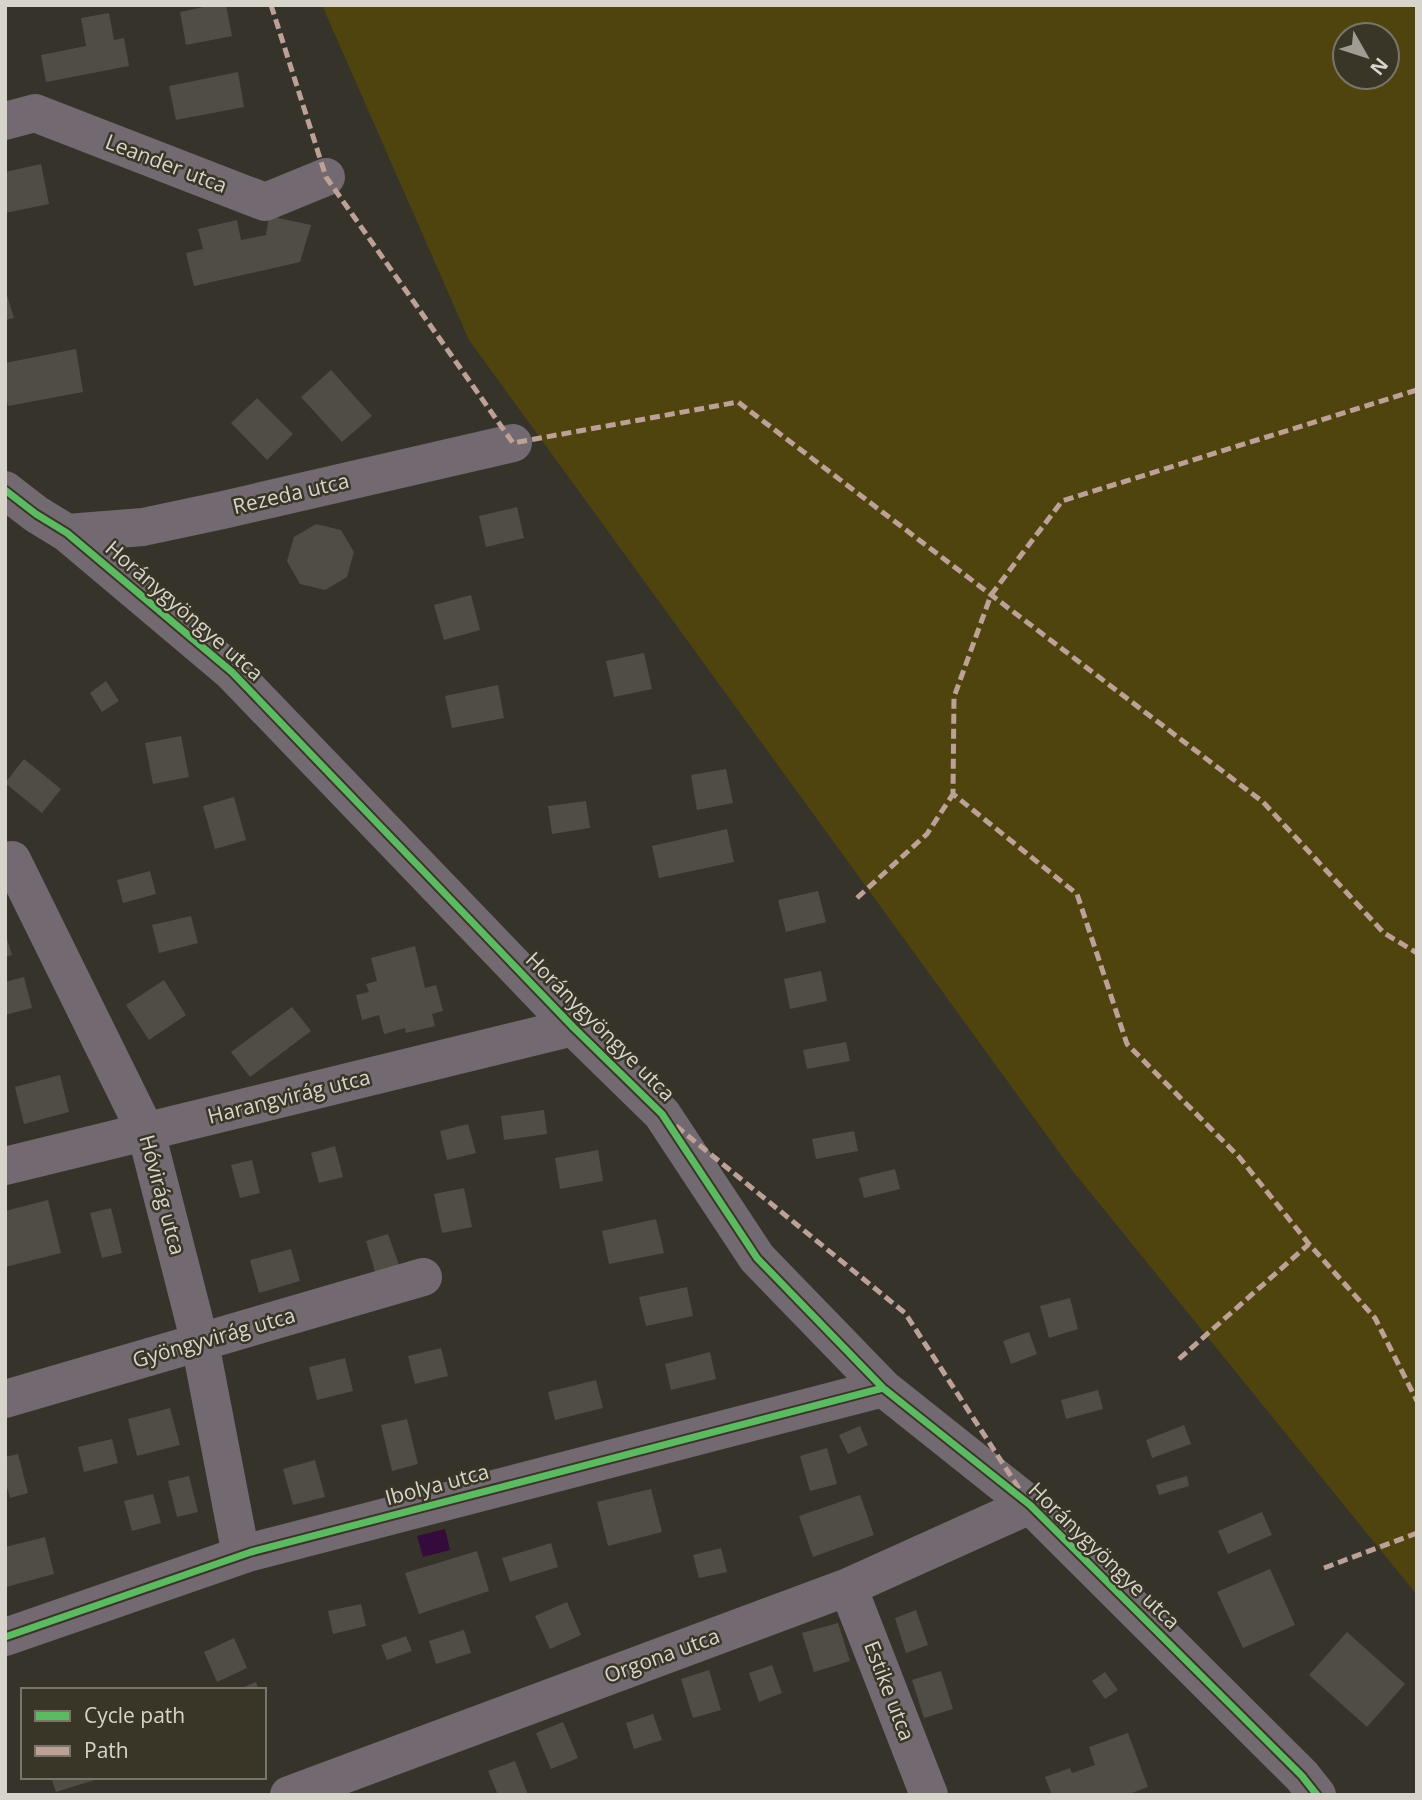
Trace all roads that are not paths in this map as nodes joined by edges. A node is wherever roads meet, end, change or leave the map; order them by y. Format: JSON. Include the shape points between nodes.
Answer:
{"nodes":[{"id":1,"x":5,"y":121,"type":"edge"},
{"id":2,"x":326,"y":177,"type":"dead end"},
{"id":3,"x":513,"y":443,"type":"dead end"},
{"id":4,"x":5,"y":490,"type":"edge"},
{"id":5,"x":36,"y":522,"type":"edge"},
{"id":6,"x":9,"y":860,"type":"edge"},
{"id":7,"x":573,"y":1027,"type":"junction"},
{"id":8,"x":146,"y":1132,"type":"junction"},
{"id":9,"x":5,"y":1166,"type":"edge"},
{"id":10,"x":423,"y":1277,"type":"dead end"},
{"id":11,"x":200,"y":1343,"type":"junction"},
{"id":12,"x":883,"y":1388,"type":"junction"},
{"id":13,"x":5,"y":1399,"type":"edge"},
{"id":14,"x":1030,"y":1505,"type":"junction"},
{"id":15,"x":241,"y":1555,"type":"junction"},
{"id":16,"x":849,"y":1587,"type":"junction"},
{"id":17,"x":5,"y":1637,"type":"edge"},
{"id":18,"x":289,"y":1795,"type":"edge"},
{"id":19,"x":929,"y":1795,"type":"edge"},
{"id":20,"x":1317,"y":1795,"type":"edge"}],
"edges":[{"from":1,"to":2,"type":"street","name":"Leander utca","via":[[35,113],[265,202]]},
{"from":3,"to":5,"type":"street","name":"Rezeda utca","via":[[143,527]]},
{"from":4,"to":5,"type":"street","name":"Horánygyöngye utca"},
{"from":5,"to":7,"type":"street","name":"Horánygyöngye utca","via":[[232,672]]},
{"from":6,"to":8,"type":"street","name":"Hóvirág utca"},
{"from":7,"to":8,"type":"street","name":"Harangvirág utca"},
{"from":7,"to":12,"type":"street","name":"Horánygyöngye utca","via":[[663,1114],[757,1258]]},
{"from":8,"to":9,"type":"street","name":"Harangvirág utca"},
{"from":8,"to":11,"type":"street","name":"Hóvirág utca"},
{"from":10,"to":11,"type":"street","name":"Gyöngyvirág utca"},
{"from":11,"to":13,"type":"street","name":"Gyöngyvirág utca"},
{"from":11,"to":15,"type":"street","name":"Hóvirág utca"},
{"from":12,"to":14,"type":"street","name":"Horánygyöngye utca"},
{"from":12,"to":15,"type":"street","name":"Ibolya utca"},
{"from":14,"to":16,"type":"street","name":"Orgona utca"},
{"from":14,"to":20,"type":"street","name":"Horánygyöngye utca"},
{"from":15,"to":17,"type":"street","name":"Ibolya utca"},
{"from":16,"to":18,"type":"street","name":"Orgona utca"},
{"from":16,"to":19,"type":"street","name":"Estike utca"}]}
